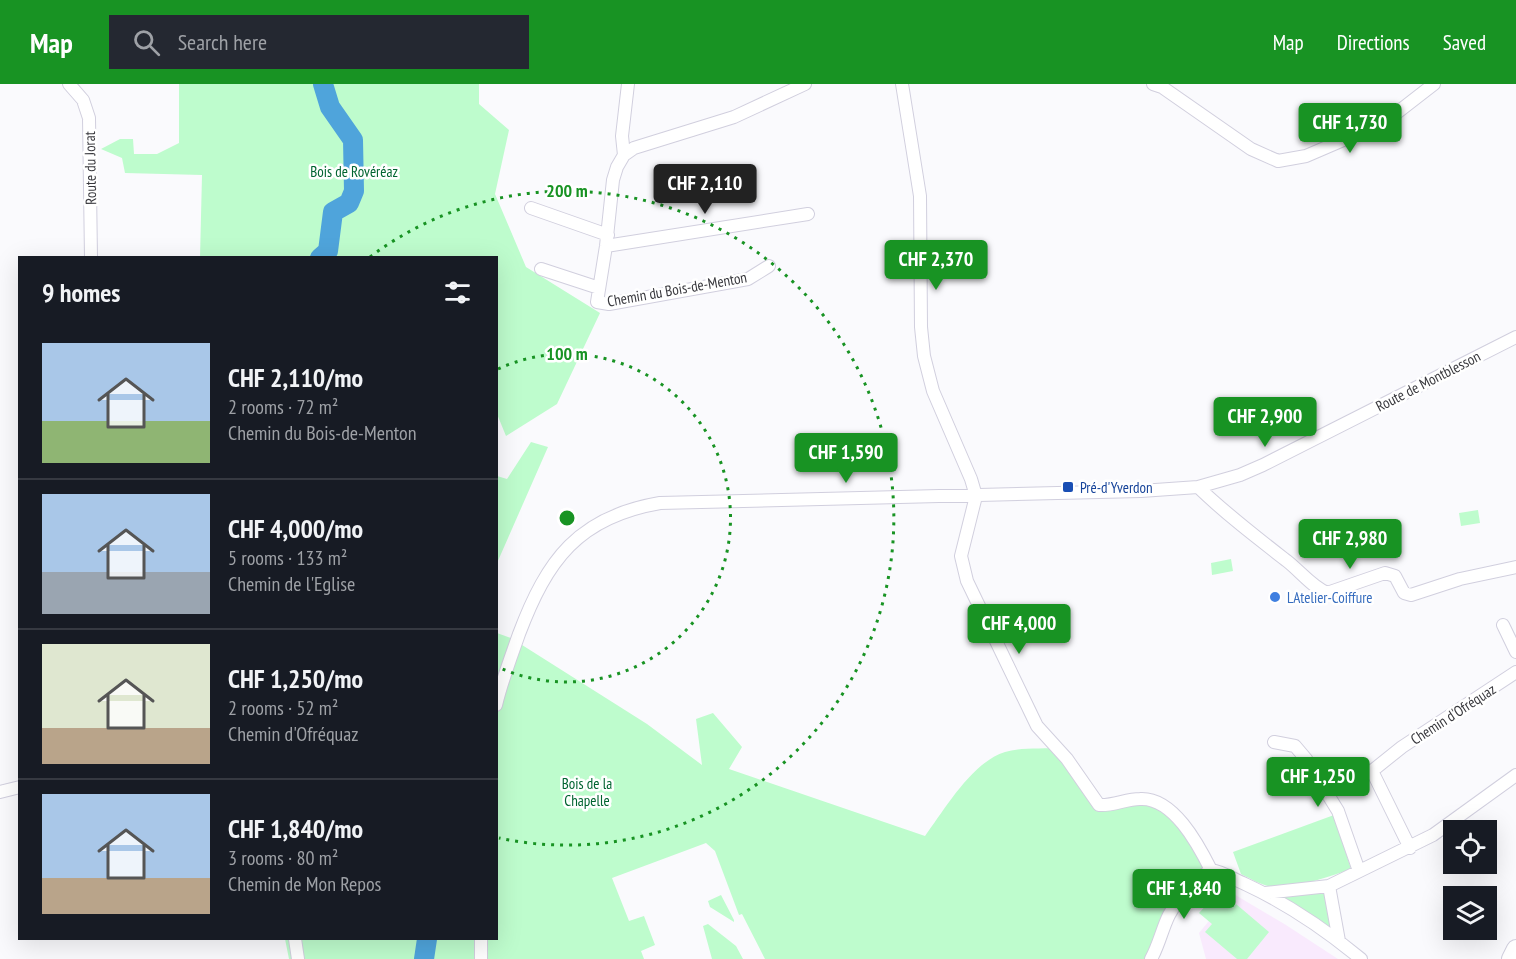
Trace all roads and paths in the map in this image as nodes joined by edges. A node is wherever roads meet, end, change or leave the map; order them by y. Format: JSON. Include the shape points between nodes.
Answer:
{"nodes":[{"id":1,"x":69,"y":84,"type":"edge"},
{"id":2,"x":628,"y":84,"type":"edge"},
{"id":3,"x":805,"y":84,"type":"edge"},
{"id":4,"x":902,"y":84,"type":"edge"},
{"id":5,"x":1153,"y":84,"type":"edge"},
{"id":6,"x":1434,"y":84,"type":"edge"},
{"id":7,"x":624,"y":155,"type":"junction"},
{"id":8,"x":531,"y":208,"type":"dead end"},
{"id":9,"x":808,"y":214,"type":"dead end"},
{"id":10,"x":607,"y":241,"type":"junction"},
{"id":11,"x":91,"y":256,"type":"edge"},
{"id":12,"x":770,"y":266,"type":"dead end"},
{"id":13,"x":541,"y":269,"type":"dead end"},
{"id":14,"x":599,"y":288,"type":"junction"},
{"id":15,"x":1516,"y":337,"type":"edge"},
{"id":16,"x":1198,"y":487,"type":"junction"},
{"id":17,"x":976,"y":496,"type":"junction"},
{"id":18,"x":1516,"y":567,"type":"edge"},
{"id":19,"x":1503,"y":625,"type":"dead end"},
{"id":20,"x":1516,"y":652,"type":"edge"},
{"id":21,"x":1516,"y":672,"type":"edge"},
{"id":22,"x":498,"y":698,"type":"edge"},
{"id":23,"x":1274,"y":742,"type":"dead end"},
{"id":24,"x":1516,"y":775,"type":"edge"},
{"id":25,"x":18,"y":788,"type":"edge"},
{"id":26,"x":0,"y":792,"type":"edge"},
{"id":27,"x":1410,"y":848,"type":"junction"},
{"id":28,"x":1211,"y":870,"type":"junction"},
{"id":29,"x":1359,"y":871,"type":"junction"},
{"id":30,"x":1329,"y":886,"type":"junction"},
{"id":31,"x":1265,"y":894,"type":"junction"},
{"id":32,"x":295,"y":940,"type":"edge"},
{"id":33,"x":481,"y":940,"type":"edge"},
{"id":34,"x":1339,"y":941,"type":"junction"},
{"id":35,"x":1516,"y":949,"type":"edge"},
{"id":36,"x":298,"y":959,"type":"edge"},
{"id":37,"x":481,"y":959,"type":"edge"},
{"id":38,"x":1151,"y":959,"type":"edge"},
{"id":39,"x":1361,"y":959,"type":"edge"},
{"id":40,"x":1511,"y":959,"type":"edge"}],
"edges":[{"from":1,"to":11,"type":"street","name":"Route du Jorat","via":[[83,100],[89,118]]},
{"from":2,"to":7,"type":"street","name":"Chemin du Bois-de-Menton","via":[[622,135]]},
{"from":3,"to":7,"type":"street","via":[[734,117],[634,148]]},
{"from":4,"to":17,"type":"street","via":[[920,196],[924,356],[933,391]]},
{"from":5,"to":6,"type":"street","via":[[1251,149],[1278,161],[1306,156],[1385,122]]},
{"from":7,"to":10,"type":"street","name":"Chemin du Bois-de-Menton","via":[[613,180]]},
{"from":8,"to":10,"type":"street"},
{"from":9,"to":10,"type":"street"},
{"from":10,"to":14,"type":"street","name":"Chemin du Bois-de-Menton"},
{"from":12,"to":14,"type":"street","name":"Chemin du Bois-de-Menton","via":[[748,279],[609,304],[597,302]]},
{"from":13,"to":14,"type":"street","name":"Chemin du Bois-de-Menton"},
{"from":15,"to":16,"type":"street","name":"Route de Montblesson","via":[[1263,465]]},
{"from":16,"to":17,"type":"street","name":"Route de Montblesson"},
{"from":16,"to":18,"type":"street","via":[[1317,589],[1327,593],[1385,573],[1395,576],[1404,593],[1411,595]]},
{"from":17,"to":22,"type":"street","name":"Route de Montblesson","via":[[660,503],[615,514],[577,539],[544,577],[514,647]]},
{"from":17,"to":28,"type":"street","via":[[962,556],[967,580],[1037,726],[1067,759],[1099,805],[1143,798],[1172,810]]},
{"from":19,"to":20,"type":"street"},
{"from":21,"to":27,"type":"street","name":"Chemin d'Ofréquaz","via":[[1372,771]]},
{"from":23,"to":29,"type":"street","via":[[1295,746],[1306,759],[1338,811]]},
{"from":24,"to":27,"type":"street"},
{"from":25,"to":26,"type":"street"},
{"from":27,"to":29,"type":"street"},
{"from":28,"to":31,"type":"street"},
{"from":28,"to":38,"type":"street","via":[[1190,885],[1169,915]]},
{"from":29,"to":30,"type":"street"},
{"from":30,"to":31,"type":"street"},
{"from":30,"to":34,"type":"street"},
{"from":31,"to":34,"type":"street"},
{"from":32,"to":36,"type":"street"},
{"from":33,"to":37,"type":"street"},
{"from":34,"to":39,"type":"street"},
{"from":35,"to":40,"type":"street"}]}
